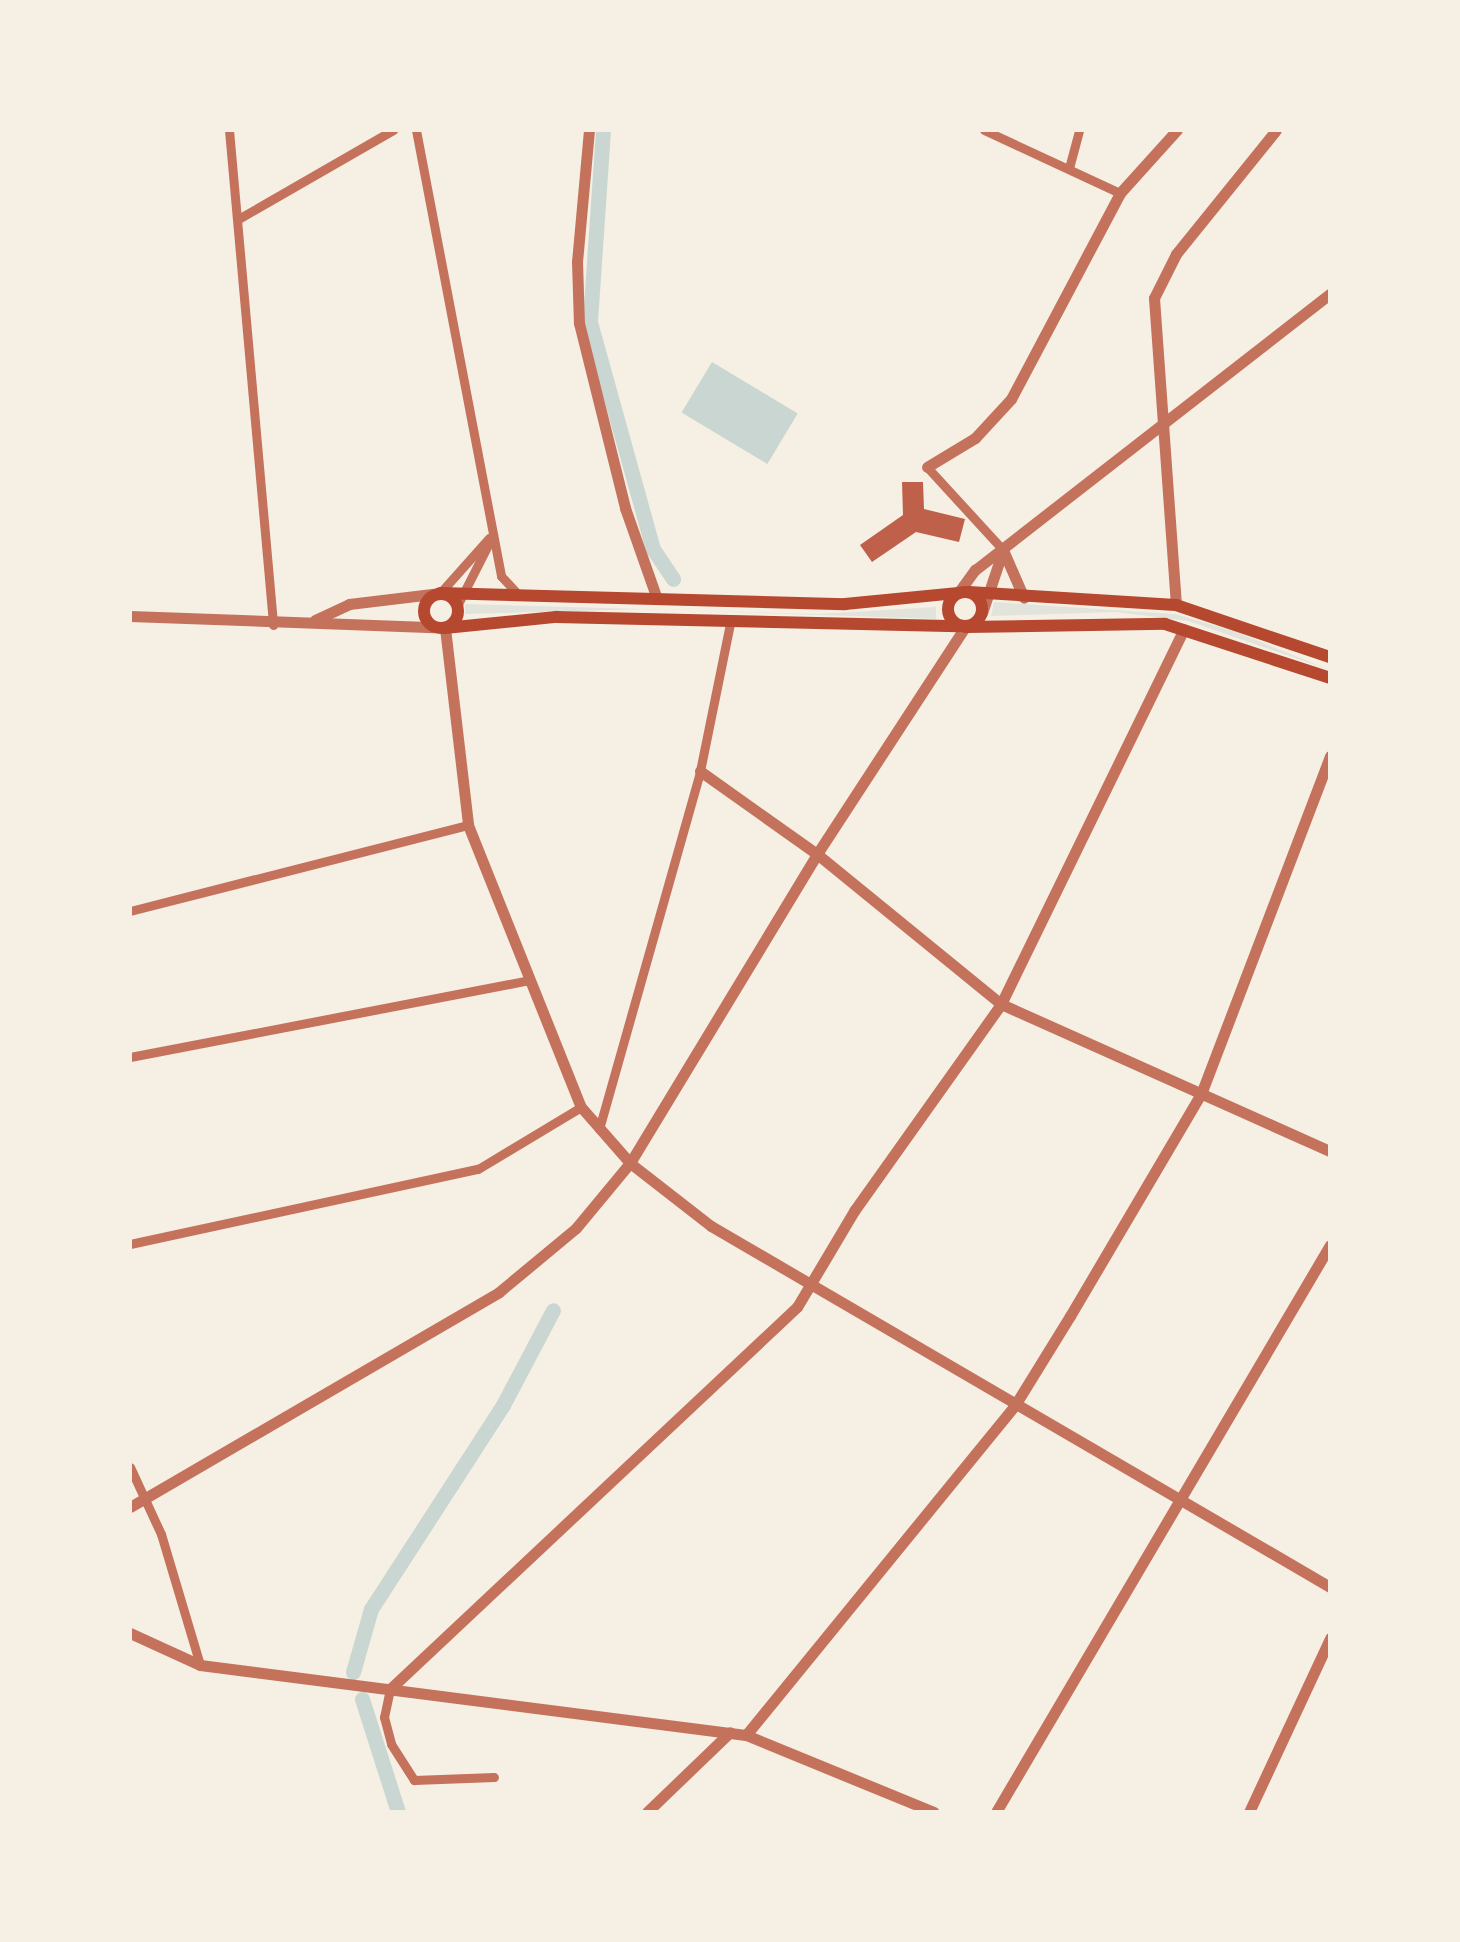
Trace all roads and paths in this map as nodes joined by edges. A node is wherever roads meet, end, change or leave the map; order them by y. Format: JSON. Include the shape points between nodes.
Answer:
{"nodes":[{"id":1,"x":229,"y":130,"type":"edge"},
{"id":2,"x":393,"y":130,"type":"edge"},
{"id":3,"x":416,"y":130,"type":"edge"},
{"id":4,"x":589,"y":130,"type":"edge"},
{"id":5,"x":984,"y":130,"type":"edge"},
{"id":6,"x":1079,"y":130,"type":"edge"},
{"id":7,"x":1177,"y":130,"type":"edge"},
{"id":8,"x":1276,"y":130,"type":"edge"},
{"id":9,"x":1070,"y":168,"type":"junction"},
{"id":10,"x":1120,"y":193,"type":"junction"},
{"id":11,"x":240,"y":218,"type":"junction"},
{"id":12,"x":1330,"y":294,"type":"edge"},
{"id":13,"x":1166,"y":422,"type":"junction"},
{"id":14,"x":927,"y":467,"type":"joint"},
{"id":15,"x":494,"y":532,"type":"junction"},
{"id":16,"x":1003,"y":550,"type":"junction"},
{"id":17,"x":466,"y":592,"type":"junction"},
{"id":18,"x":440,"y":593,"type":"junction"},
{"id":19,"x":517,"y":593,"type":"junction"},
{"id":20,"x":963,"y":593,"type":"junction"},
{"id":21,"x":987,"y":594,"type":"junction"},
{"id":22,"x":656,"y":596,"type":"junction"},
{"id":23,"x":1024,"y":598,"type":"junction"},
{"id":24,"x":1176,"y":605,"type":"junction"},
{"id":25,"x":457,"y":606,"type":"junction"},
{"id":26,"x":982,"y":613,"type":"junction"},
{"id":27,"x":130,"y":616,"type":"edge"},
{"id":28,"x":315,"y":620,"type":"junction"},
{"id":29,"x":730,"y":624,"type":"junction"},
{"id":30,"x":273,"y":626,"type":"junction"},
{"id":31,"x":962,"y":626,"type":"junction"},
{"id":32,"x":439,"y":628,"type":"junction"},
{"id":33,"x":1184,"y":629,"type":"junction"},
{"id":34,"x":1330,"y":657,"type":"edge"},
{"id":35,"x":1330,"y":678,"type":"edge"},
{"id":36,"x":1330,"y":756,"type":"edge"},
{"id":37,"x":700,"y":770,"type":"junction"},
{"id":38,"x":468,"y":825,"type":"junction"},
{"id":39,"x":817,"y":854,"type":"junction"},
{"id":40,"x":130,"y":911,"type":"edge"},
{"id":41,"x":528,"y":980,"type":"junction"},
{"id":42,"x":1001,"y":1004,"type":"junction"},
{"id":43,"x":130,"y":1057,"type":"edge"},
{"id":44,"x":1201,"y":1094,"type":"junction"},
{"id":45,"x":581,"y":1107,"type":"junction"},
{"id":46,"x":599,"y":1130,"type":"junction"},
{"id":47,"x":1330,"y":1151,"type":"edge"},
{"id":48,"x":630,"y":1163,"type":"junction"},
{"id":49,"x":130,"y":1244,"type":"edge"},
{"id":50,"x":1330,"y":1245,"type":"edge"},
{"id":51,"x":810,"y":1286,"type":"junction"},
{"id":52,"x":1016,"y":1405,"type":"junction"},
{"id":53,"x":130,"y":1467,"type":"edge"},
{"id":54,"x":147,"y":1499,"type":"junction"},
{"id":55,"x":1180,"y":1502,"type":"junction"},
{"id":56,"x":130,"y":1507,"type":"edge"},
{"id":57,"x":1330,"y":1587,"type":"edge"},
{"id":58,"x":130,"y":1633,"type":"edge"},
{"id":59,"x":1330,"y":1638,"type":"edge"},
{"id":60,"x":200,"y":1665,"type":"junction"},
{"id":61,"x":390,"y":1689,"type":"junction"},
{"id":62,"x":730,"y":1732,"type":"junction"},
{"id":63,"x":746,"y":1734,"type":"junction"},
{"id":64,"x":494,"y":1777,"type":"dead end"},
{"id":65,"x":647,"y":1812,"type":"edge"},
{"id":66,"x":934,"y":1812,"type":"edge"},
{"id":67,"x":996,"y":1812,"type":"edge"},
{"id":68,"x":1250,"y":1812,"type":"edge"}],
"edges":[{"from":1,"to":11,"type":"street"},
{"from":2,"to":11,"type":"street"},
{"from":3,"to":15,"type":"street"},
{"from":4,"to":22,"type":"street","via":[[577,261],[579,323]]},
{"from":5,"to":9,"type":"street"},
{"from":6,"to":9,"type":"street"},
{"from":7,"to":10,"type":"street"},
{"from":8,"to":13,"type":"street","via":[[1158,284],[1152,328]]},
{"from":9,"to":10,"type":"street"},
{"from":10,"to":14,"type":"street","via":[[1028,376],[976,438]]},
{"from":11,"to":30,"type":"street"},
{"from":12,"to":13,"type":"street"},
{"from":13,"to":16,"type":"street"},
{"from":13,"to":24,"type":"street"},
{"from":14,"to":16,"type":"street"},
{"from":15,"to":17,"type":"street"},
{"from":15,"to":18,"type":"street"},
{"from":15,"to":19,"type":"street","via":[[502,576]]},
{"from":16,"to":20,"type":"street","via":[[970,574]]},
{"from":16,"to":21,"type":"street"},
{"from":16,"to":23,"type":"street"},
{"from":17,"to":18,"type":"main road"},
{"from":17,"to":19,"type":"main road"},
{"from":17,"to":25,"type":"street"},
{"from":18,"to":25,"type":"main road"},
{"from":18,"to":28,"type":"street","via":[[349,604]]},
{"from":18,"to":32,"type":"main road","via":[[424,608]]},
{"from":19,"to":22,"type":"main road"},
{"from":20,"to":21,"type":"main road"},
{"from":20,"to":22,"type":"main road","via":[[856,604]]},
{"from":20,"to":26,"type":"main road","via":[[981,602]]},
{"from":20,"to":31,"type":"main road","via":[[948,613]]},
{"from":21,"to":23,"type":"main road"},
{"from":21,"to":26,"type":"street"},
{"from":23,"to":24,"type":"main road"},
{"from":24,"to":34,"type":"main road"},
{"from":25,"to":32,"type":"main road","via":[[457,617]]},
{"from":26,"to":31,"type":"main road"},
{"from":27,"to":30,"type":"street"},
{"from":28,"to":30,"type":"street"},
{"from":28,"to":32,"type":"street","via":[[339,627]]},
{"from":29,"to":31,"type":"main road"},
{"from":29,"to":32,"type":"main road","via":[[556,617]]},
{"from":29,"to":37,"type":"street"},
{"from":31,"to":33,"type":"main road","via":[[1125,620]]},
{"from":31,"to":39,"type":"street"},
{"from":32,"to":38,"type":"street"},
{"from":33,"to":35,"type":"main road"},
{"from":33,"to":42,"type":"street"},
{"from":36,"to":44,"type":"street"},
{"from":37,"to":39,"type":"street"},
{"from":37,"to":46,"type":"street"},
{"from":38,"to":40,"type":"street"},
{"from":38,"to":41,"type":"street"},
{"from":39,"to":42,"type":"street"},
{"from":39,"to":48,"type":"street"},
{"from":41,"to":43,"type":"street"},
{"from":41,"to":45,"type":"street"},
{"from":42,"to":44,"type":"street"},
{"from":42,"to":51,"type":"street","via":[[854,1211]]},
{"from":44,"to":47,"type":"street"},
{"from":44,"to":52,"type":"street"},
{"from":45,"to":46,"type":"street"},
{"from":45,"to":49,"type":"street","via":[[478,1169]]},
{"from":46,"to":48,"type":"street"},
{"from":48,"to":51,"type":"street","via":[[711,1226]]},
{"from":48,"to":54,"type":"street","via":[[576,1228],[520,1278]]},
{"from":50,"to":55,"type":"street"},
{"from":51,"to":52,"type":"street"},
{"from":51,"to":61,"type":"street","via":[[784,1323]]},
{"from":52,"to":55,"type":"street"},
{"from":52,"to":63,"type":"street"},
{"from":53,"to":54,"type":"street"},
{"from":54,"to":56,"type":"street"},
{"from":54,"to":60,"type":"street"},
{"from":55,"to":57,"type":"street"},
{"from":55,"to":67,"type":"street"},
{"from":58,"to":60,"type":"street"},
{"from":59,"to":68,"type":"street"},
{"from":60,"to":61,"type":"street"},
{"from":61,"to":62,"type":"street"},
{"from":61,"to":64,"type":"street","via":[[384,1717],[391,1744],[414,1780]]},
{"from":62,"to":63,"type":"street"},
{"from":62,"to":65,"type":"street"},
{"from":63,"to":66,"type":"street"}]}
